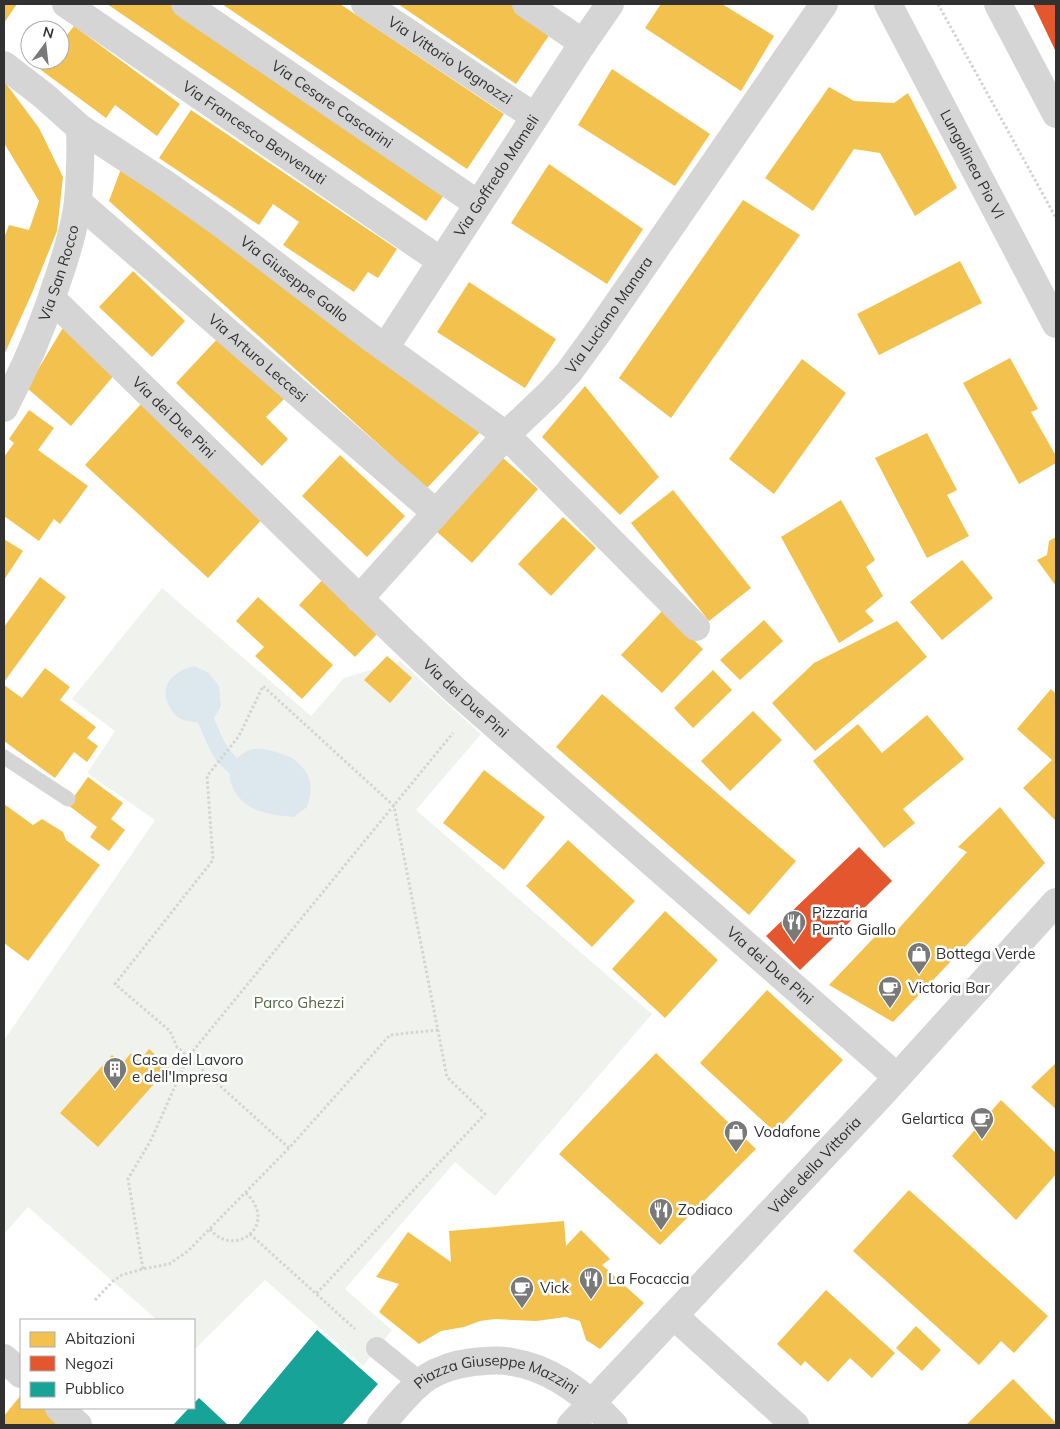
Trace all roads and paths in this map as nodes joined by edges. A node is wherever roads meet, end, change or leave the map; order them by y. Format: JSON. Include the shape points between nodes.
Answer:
{"nodes":[{"id":1,"x":66,"y":4,"type":"edge"},
{"id":2,"x":185,"y":4,"type":"edge"},
{"id":3,"x":365,"y":4,"type":"edge"},
{"id":4,"x":526,"y":4,"type":"edge"},
{"id":5,"x":610,"y":4,"type":"edge"},
{"id":6,"x":824,"y":4,"type":"edge"},
{"id":7,"x":888,"y":4,"type":"edge"},
{"id":8,"x":938,"y":4,"type":"edge"},
{"id":9,"x":998,"y":4,"type":"edge"},
{"id":10,"x":583,"y":43,"type":"junction"},
{"id":11,"x":4,"y":65,"type":"edge"},
{"id":12,"x":1056,"y":114,"type":"edge"},
{"id":13,"x":535,"y":117,"type":"junction"},
{"id":14,"x":80,"y":128,"type":"junction"},
{"id":15,"x":78,"y":202,"type":"junction"},
{"id":16,"x":478,"y":204,"type":"junction"},
{"id":17,"x":1056,"y":218,"type":"edge"},
{"id":18,"x":441,"y":261,"type":"junction"},
{"id":19,"x":52,"y":299,"type":"junction"},
{"id":20,"x":1056,"y":324,"type":"edge"},
{"id":21,"x":385,"y":348,"type":"junction"},
{"id":22,"x":4,"y":408,"type":"edge"},
{"id":23,"x":506,"y":435,"type":"junction"},
{"id":24,"x":436,"y":513,"type":"junction"},
{"id":25,"x":359,"y":599,"type":"junction"},
{"id":26,"x":696,"y":627,"type":"dead end"},
{"id":27,"x":474,"y":708,"type":"junction"},
{"id":28,"x":4,"y":756,"type":"edge"},
{"id":29,"x":68,"y":799,"type":"dead end"},
{"id":30,"x":394,"y":806,"type":"junction"},
{"id":31,"x":1056,"y":902,"type":"edge"},
{"id":32,"x":438,"y":1030,"type":"junction"},
{"id":33,"x":188,"y":1057,"type":"junction"},
{"id":34,"x":897,"y":1077,"type":"junction"},
{"id":35,"x":289,"y":1148,"type":"junction"},
{"id":36,"x":245,"y":1192,"type":"junction"},
{"id":37,"x":210,"y":1229,"type":"junction"},
{"id":38,"x":250,"y":1234,"type":"junction"},
{"id":39,"x":143,"y":1268,"type":"junction"},
{"id":40,"x":316,"y":1294,"type":"junction"},
{"id":41,"x":95,"y":1300,"type":"dead end"},
{"id":42,"x":674,"y":1316,"type":"junction"},
{"id":43,"x":377,"y":1348,"type":"joint"},
{"id":44,"x":4,"y":1358,"type":"edge"},
{"id":45,"x":20,"y":1373,"type":"edge"},
{"id":46,"x":420,"y":1382,"type":"junction"},
{"id":47,"x":592,"y":1402,"type":"junction"},
{"id":48,"x":60,"y":1409,"type":"edge"},
{"id":49,"x":78,"y":1425,"type":"edge"},
{"id":50,"x":381,"y":1425,"type":"edge"},
{"id":51,"x":571,"y":1425,"type":"edge"},
{"id":52,"x":614,"y":1425,"type":"edge"},
{"id":53,"x":795,"y":1425,"type":"edge"}],
"edges":[{"from":1,"to":18,"type":"street","name":"Via Francesco Benvenuti"},
{"from":2,"to":16,"type":"street","name":"Via Cesare Cascarini"},
{"from":3,"to":13,"type":"street","name":"Via Vittorio Vagnozzi"},
{"from":4,"to":10,"type":"street"},
{"from":5,"to":10,"type":"street","name":"Via Goffredo Mameli"},
{"from":6,"to":23,"type":"street","name":"Via Luciano Manara","via":[[582,356],[551,392]]},
{"from":7,"to":20,"type":"street","name":"Lungolinea Pio VI"},
{"from":8,"to":17,"type":"path"},
{"from":9,"to":12,"type":"street"},
{"from":10,"to":13,"type":"street","name":"Via Goffredo Mameli"},
{"from":11,"to":14,"type":"street","name":"Via Giuseppe Gallo"},
{"from":13,"to":16,"type":"street","name":"Via Goffredo Mameli"},
{"from":14,"to":15,"type":"street","name":"Via San Rocco"},
{"from":14,"to":21,"type":"street","name":"Via Giuseppe Gallo","via":[[219,222]]},
{"from":15,"to":19,"type":"street","name":"Via San Rocco"},
{"from":15,"to":24,"type":"street","name":"Via Arturo Leccesi"},
{"from":16,"to":18,"type":"street","name":"Via Goffredo Mameli"},
{"from":18,"to":21,"type":"street","name":"Via Goffredo Mameli"},
{"from":19,"to":22,"type":"street","name":"Via San Rocco"},
{"from":19,"to":25,"type":"street","name":"Via dei Due Pini"},
{"from":21,"to":23,"type":"street","name":"Via Giuseppe Gallo"},
{"from":23,"to":24,"type":"street","name":"Via Luciano Manara"},
{"from":23,"to":26,"type":"street","name":"Via Giuseppe Gallo"},
{"from":24,"to":25,"type":"street","name":"Via Luciano Manara"},
{"from":25,"to":27,"type":"street","name":"Via dei Due Pini"},
{"from":27,"to":30,"type":"path"},
{"from":27,"to":34,"type":"street","name":"Via dei Due Pini"},
{"from":28,"to":29,"type":"lane"},
{"from":30,"to":32,"type":"path"},
{"from":30,"to":33,"type":"path"},
{"from":30,"to":33,"type":"path","via":[[262,686],[240,736],[207,776],[213,860],[115,984],[170,1031],[177,1047]]},
{"from":31,"to":34,"type":"street","name":"Viale della Vittoria"},
{"from":32,"to":35,"type":"path","via":[[390,1034]]},
{"from":32,"to":40,"type":"path","via":[[447,1077],[485,1114]]},
{"from":33,"to":35,"type":"path"},
{"from":33,"to":39,"type":"path","via":[[151,1140],[128,1179]]},
{"from":34,"to":42,"type":"street","name":"Viale della Vittoria"},
{"from":35,"to":36,"type":"path"},
{"from":36,"to":37,"type":"path"},
{"from":36,"to":38,"type":"path","via":[[256,1206],[257,1223]]},
{"from":37,"to":38,"type":"path","via":[[214,1235],[230,1242]]},
{"from":37,"to":39,"type":"path","via":[[188,1252],[169,1264]]},
{"from":38,"to":40,"type":"path"},
{"from":39,"to":41,"type":"path","via":[[122,1275]]},
{"from":40,"to":43,"type":"path"},
{"from":42,"to":47,"type":"street","name":"Viale della Vittoria"},
{"from":42,"to":53,"type":"street"},
{"from":43,"to":46,"type":"street"},
{"from":44,"to":45,"type":"street"},
{"from":46,"to":47,"type":"street","name":"Piazza Giuseppe Mazzini","via":[[461,1364],[511,1362],[542,1371]]},
{"from":46,"to":50,"type":"street","name":"Piazza Giuseppe Mazzini"},
{"from":47,"to":51,"type":"street","name":"Viale della Vittoria"},
{"from":47,"to":52,"type":"street","name":"Piazza Giuseppe Mazzini"},
{"from":48,"to":49,"type":"street"}]}
